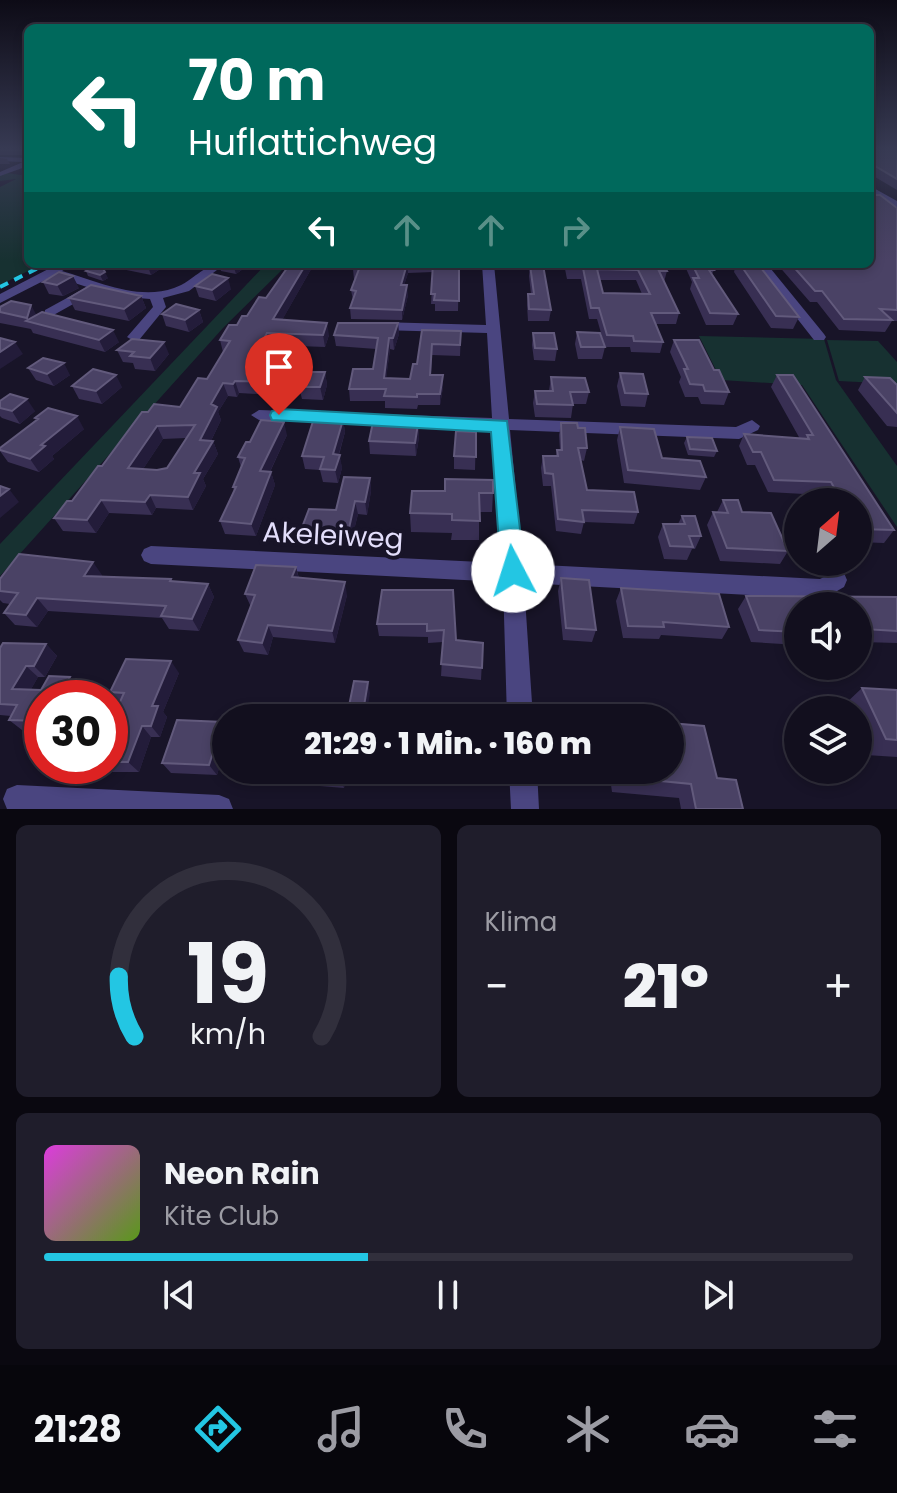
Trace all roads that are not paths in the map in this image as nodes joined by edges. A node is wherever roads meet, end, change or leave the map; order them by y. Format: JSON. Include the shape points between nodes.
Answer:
{"nodes":[{"id":1,"x":874,"y":191,"type":"edge"},
{"id":2,"x":897,"y":205,"type":"edge"},
{"id":3,"x":59,"y":268,"type":"edge"},
{"id":4,"x":213,"y":268,"type":"edge"},
{"id":5,"x":488,"y":268,"type":"edge"},
{"id":6,"x":755,"y":268,"type":"edge"},
{"id":7,"x":51,"y":272,"type":"junction"},
{"id":8,"x":98,"y":285,"type":"junction"},
{"id":9,"x":155,"y":295,"type":"junction"},
{"id":10,"x":0,"y":299,"type":"edge"},
{"id":11,"x":50,"y":313,"type":"edge"},
{"id":12,"x":367,"y":326,"type":"edge"},
{"id":13,"x":494,"y":329,"type":"junction"},
{"id":14,"x":134,"y":337,"type":"edge"},
{"id":15,"x":819,"y":337,"type":"dead end"},
{"id":16,"x":259,"y":415,"type":"dead end"},
{"id":17,"x":500,"y":426,"type":"junction"},
{"id":18,"x":752,"y":426,"type":"dead end"},
{"id":19,"x":151,"y":555,"type":"dead end"},
{"id":20,"x":513,"y":571,"type":"junction"},
{"id":21,"x":836,"y":580,"type":"dead end"},
{"id":22,"x":519,"y":704,"type":"edge"},
{"id":23,"x":524,"y":784,"type":"edge"},
{"id":24,"x":17,"y":799,"type":"dead end"},
{"id":25,"x":219,"y":809,"type":"edge"},
{"id":26,"x":525,"y":809,"type":"edge"}],
"edges":[{"from":1,"to":2,"type":"street"},
{"from":3,"to":7,"type":"street"},
{"from":4,"to":9,"type":"street","via":[[175,293]]},
{"from":5,"to":13,"type":"street"},
{"from":6,"to":15,"type":"street","via":[[767,272]]},
{"from":7,"to":8,"type":"street"},
{"from":7,"to":10,"type":"street"},
{"from":8,"to":9,"type":"street"},
{"from":8,"to":11,"type":"street"},
{"from":9,"to":14,"type":"street","via":[[160,307]]},
{"from":12,"to":13,"type":"street"},
{"from":13,"to":17,"type":"street"},
{"from":16,"to":17,"type":"street"},
{"from":17,"to":18,"type":"street","via":[[739,433]]},
{"from":17,"to":20,"type":"street"},
{"from":19,"to":20,"type":"street","name":"Akeleiweg"},
{"from":20,"to":21,"type":"street","name":"Akeleiweg","via":[[823,589]]},
{"from":20,"to":22,"type":"street"},
{"from":23,"to":26,"type":"street"},
{"from":24,"to":25,"type":"street"}]}
